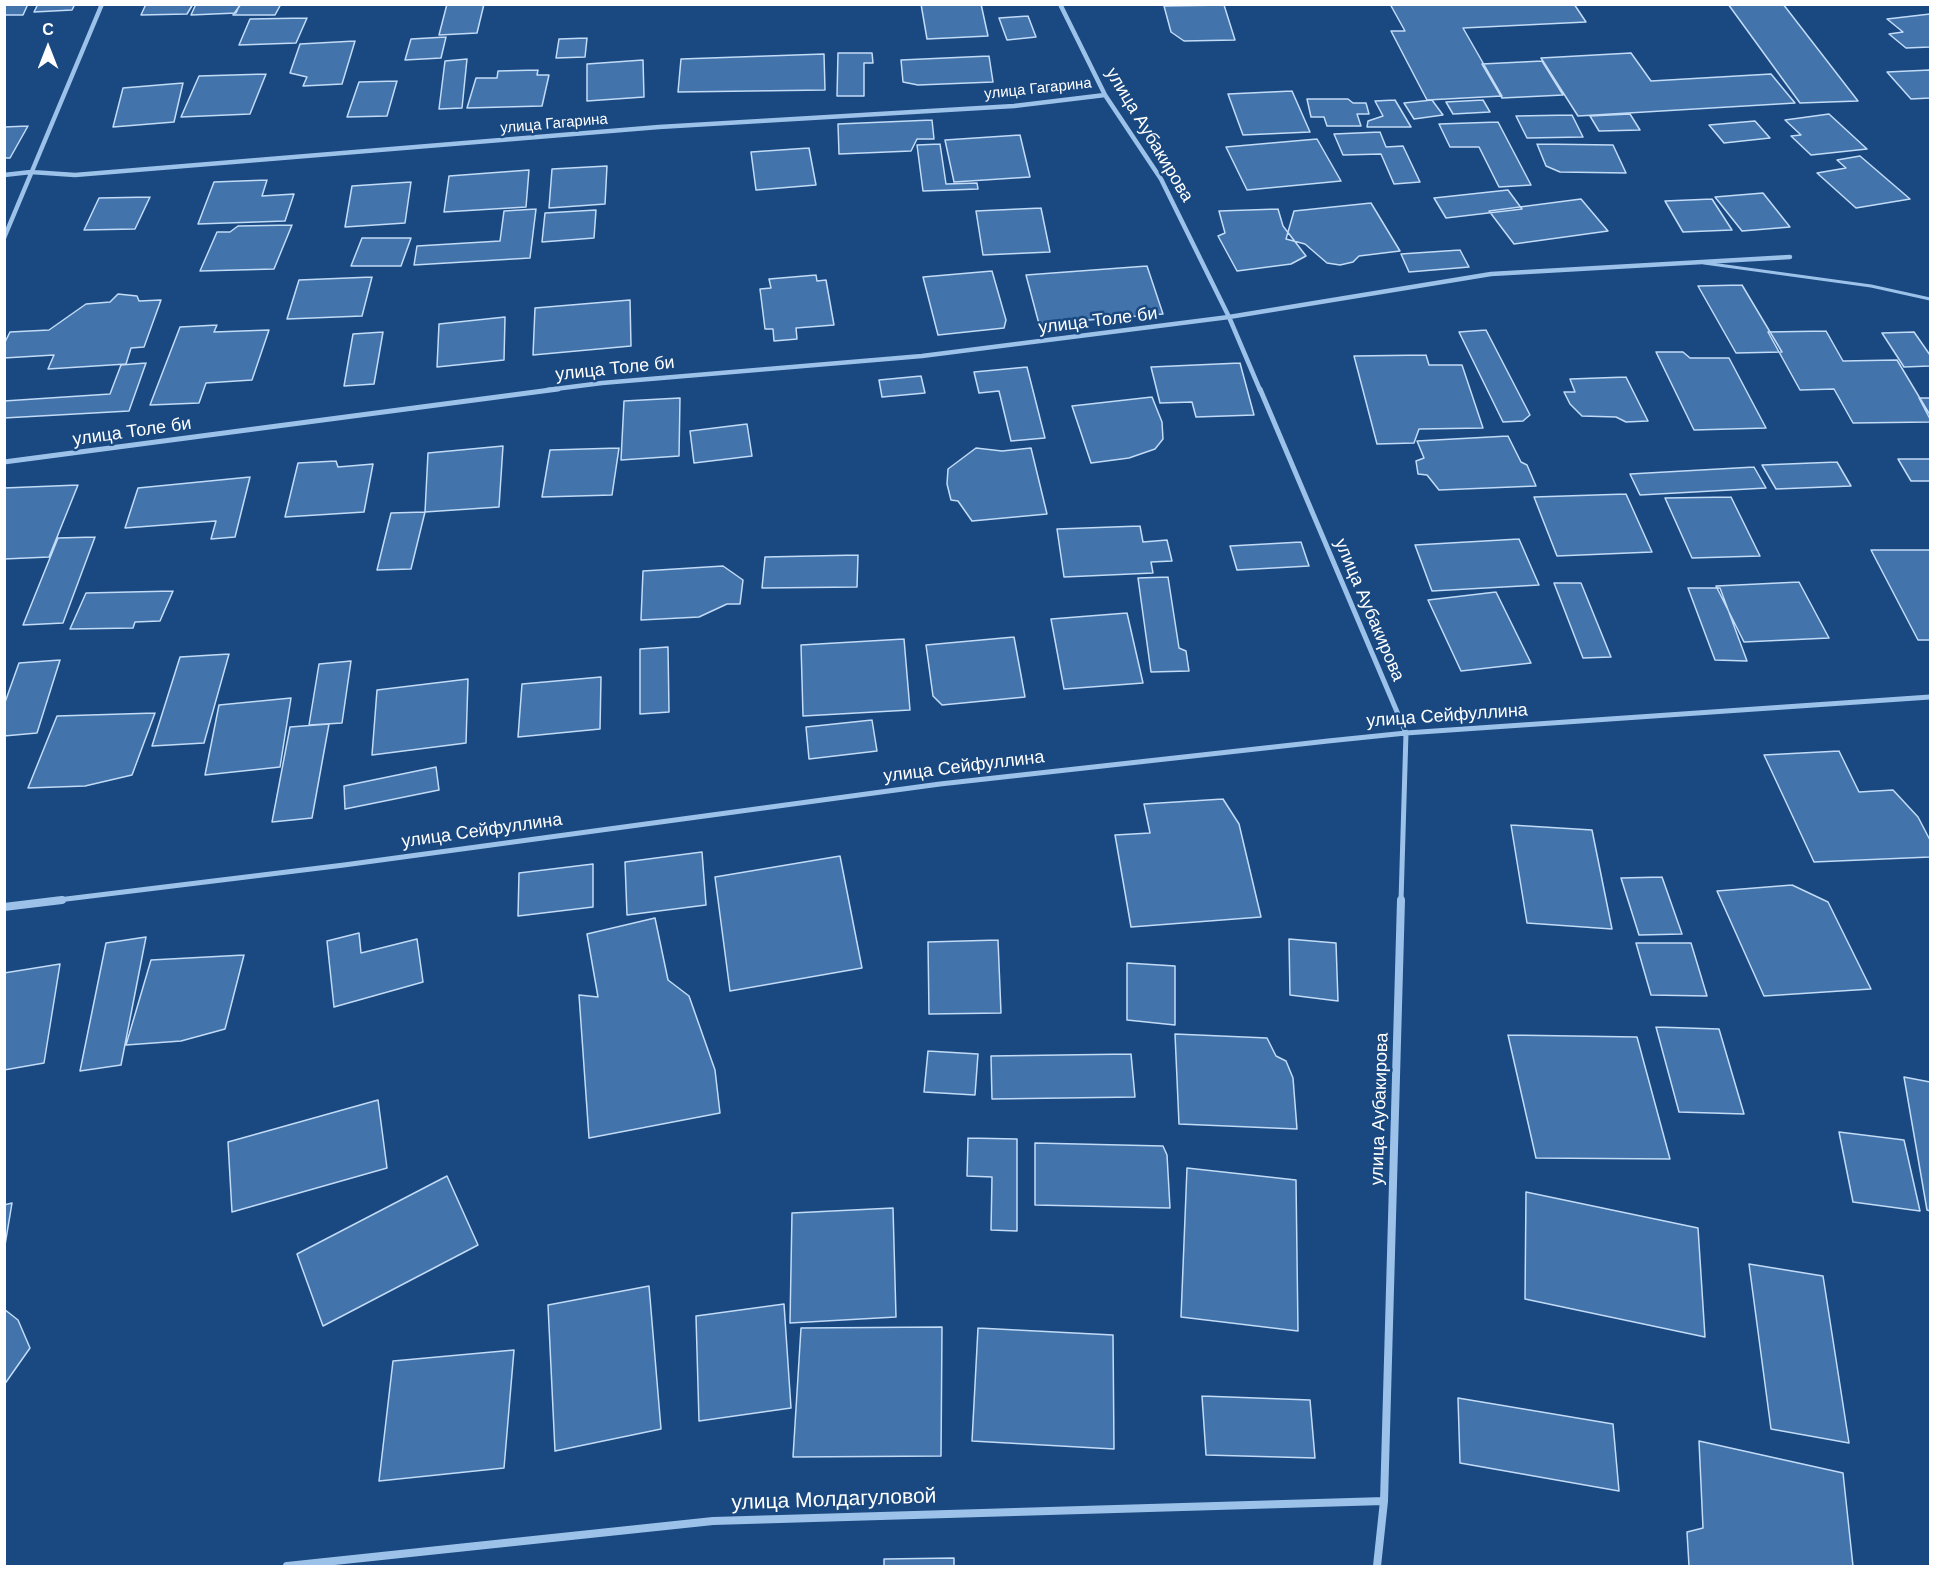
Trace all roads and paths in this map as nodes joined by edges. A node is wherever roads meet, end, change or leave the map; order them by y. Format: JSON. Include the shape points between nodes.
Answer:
{"nodes":[{"id":1,"x":102,"y":4,"type":"edge"},
{"id":2,"x":1060,"y":4,"type":"edge"},
{"id":3,"x":1106,"y":95,"type":"junction"},
{"id":4,"x":31,"y":172,"type":"junction"},
{"id":5,"x":4,"y":175,"type":"edge"},
{"id":6,"x":4,"y":238,"type":"edge"},
{"id":7,"x":1790,"y":256,"type":"dead end"},
{"id":8,"x":1699,"y":263,"type":"junction"},
{"id":9,"x":1930,"y":299,"type":"edge"},
{"id":10,"x":1229,"y":318,"type":"junction"},
{"id":11,"x":4,"y":462,"type":"edge"},
{"id":12,"x":1930,"y":697,"type":"edge"},
{"id":13,"x":1406,"y":733,"type":"junction"},
{"id":14,"x":4,"y":907,"type":"edge"},
{"id":15,"x":1384,"y":1501,"type":"junction"},
{"id":16,"x":287,"y":1566,"type":"edge"},
{"id":17,"x":1377,"y":1566,"type":"edge"}],
"edges":[{"from":1,"to":4,"type":"street"},
{"from":2,"to":3,"type":"street","name":"улица Аубакирова"},
{"from":3,"to":4,"type":"street","name":"улица Гагарина","via":[[1014,106],[658,127],[87,174]]},
{"from":3,"to":10,"type":"street","name":"улица Аубакирова","via":[[1161,179]]},
{"from":4,"to":5,"type":"street","name":"улица Гагарина"},
{"from":4,"to":6,"type":"street"},
{"from":7,"to":8,"type":"street","name":"улица Толе би"},
{"from":8,"to":9,"type":"lane","via":[[1871,286]]},
{"from":8,"to":10,"type":"street","name":"улица Толе би","via":[[1491,274]]},
{"from":10,"to":11,"type":"street","name":"улица Толе би","via":[[922,356],[602,383]]},
{"from":10,"to":13,"type":"street","name":"улица Аубакирова"},
{"from":12,"to":13,"type":"street","name":"улица Сейфуллина"},
{"from":13,"to":14,"type":"street","name":"улица Сейфуллина","via":[[940,784]]},
{"from":13,"to":15,"type":"street","name":"улица Аубакирова"},
{"from":15,"to":16,"type":"street","name":"улица Молдагуловой","via":[[713,1521]]},
{"from":15,"to":17,"type":"street","name":"улица Аубакирова"}]}
